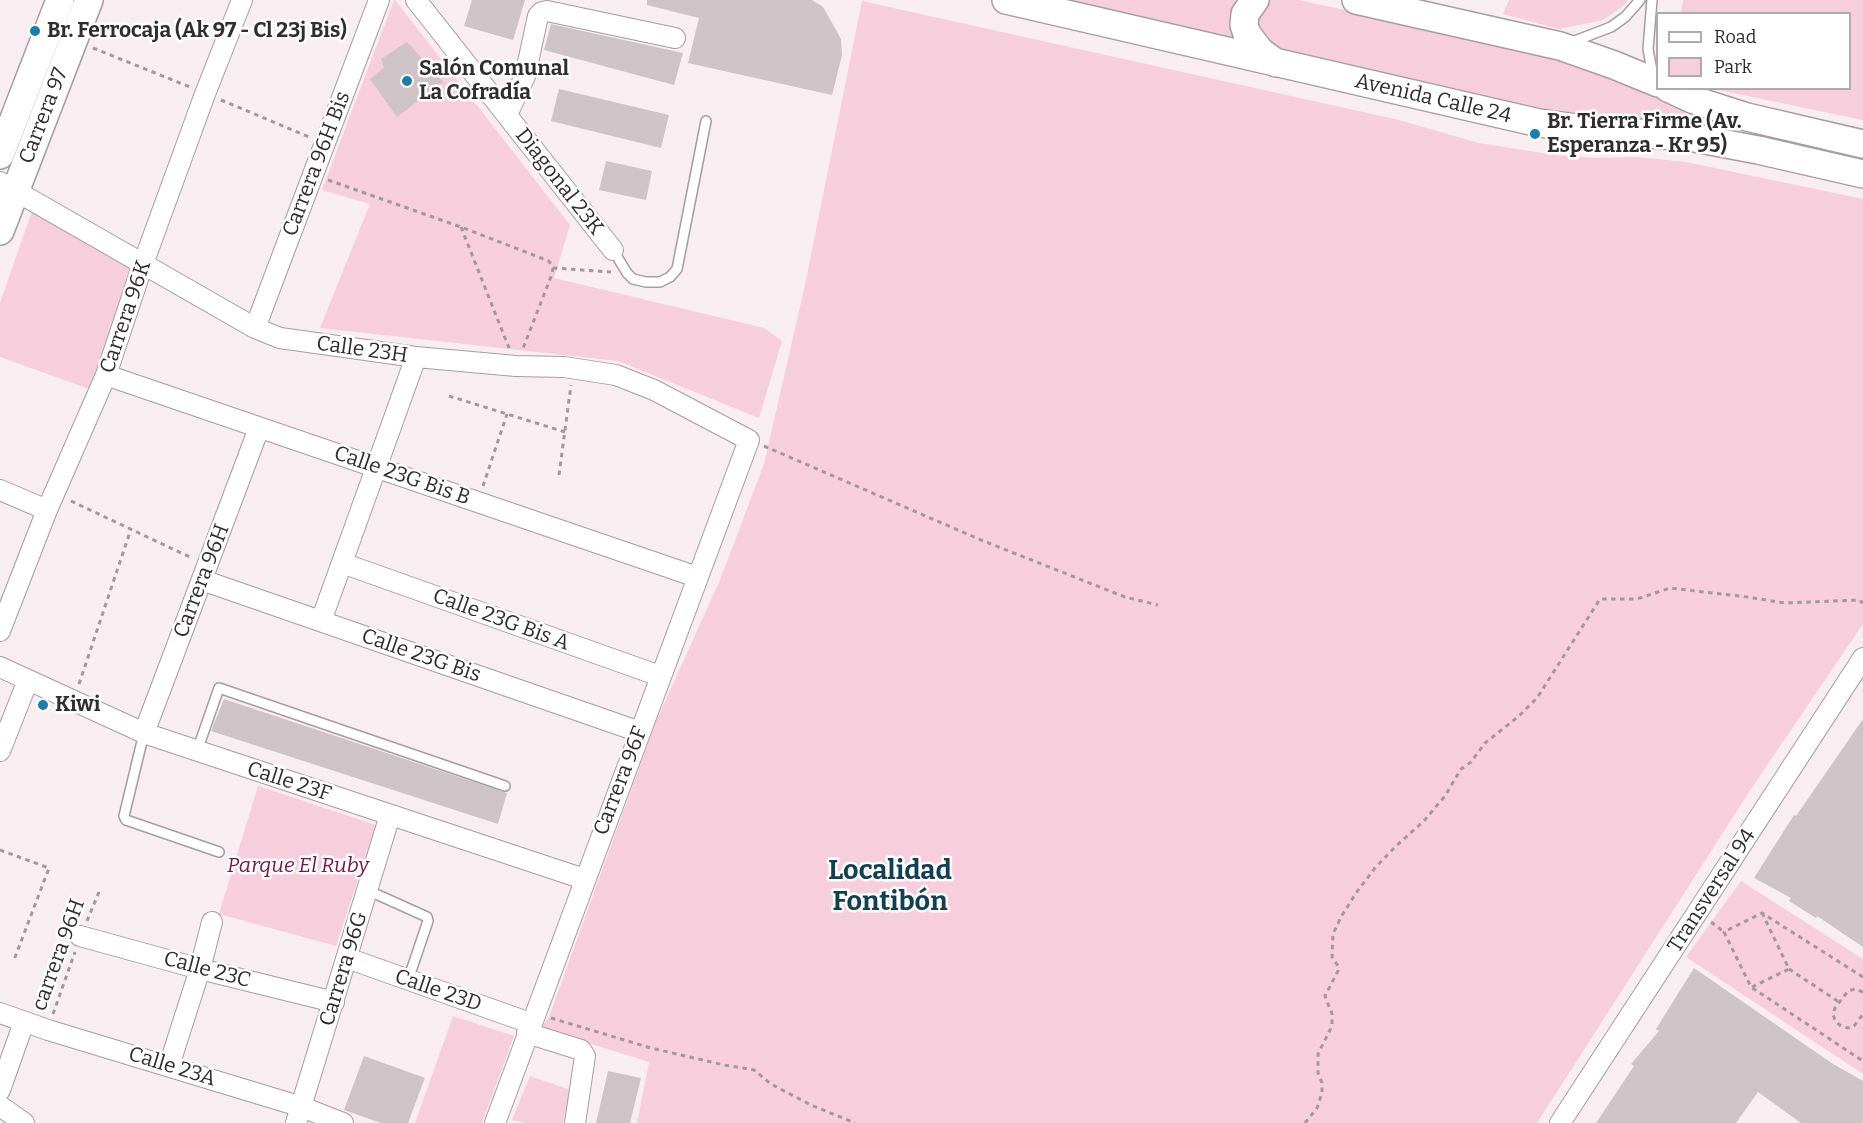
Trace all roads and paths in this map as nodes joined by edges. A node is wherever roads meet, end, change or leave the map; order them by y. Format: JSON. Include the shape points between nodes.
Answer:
{"nodes":[{"id":1,"x":60,"y":0,"type":"edge"},
{"id":2,"x":89,"y":0,"type":"edge"},
{"id":3,"x":242,"y":0,"type":"edge"},
{"id":4,"x":380,"y":0,"type":"edge"},
{"id":5,"x":416,"y":0,"type":"edge"},
{"id":6,"x":436,"y":0,"type":"edge"},
{"id":7,"x":1006,"y":0,"type":"edge"},
{"id":8,"x":1255,"y":0,"type":"edge"},
{"id":9,"x":1356,"y":0,"type":"edge"},
{"id":10,"x":1640,"y":0,"type":"edge"},
{"id":11,"x":1652,"y":0,"type":"edge"},
{"id":12,"x":432,"y":21,"type":"junction"},
{"id":13,"x":675,"y":38,"type":"dead end"},
{"id":14,"x":1560,"y":46,"type":"junction"},
{"id":15,"x":1276,"y":63,"type":"junction"},
{"id":16,"x":1656,"y":78,"type":"edge"},
{"id":17,"x":1656,"y":81,"type":"edge"},
{"id":18,"x":1673,"y":90,"type":"edge"},
{"id":19,"x":507,"y":115,"type":"junction"},
{"id":20,"x":706,"y":121,"type":"dead end"},
{"id":21,"x":1863,"y":144,"type":"edge"},
{"id":22,"x":0,"y":155,"type":"edge"},
{"id":23,"x":1863,"y":174,"type":"edge"},
{"id":24,"x":313,"y":175,"type":"junction"},
{"id":25,"x":8,"y":187,"type":"edge"},
{"id":26,"x":461,"y":227,"type":"junction"},
{"id":27,"x":0,"y":231,"type":"edge"},
{"id":28,"x":613,"y":250,"type":"joint"},
{"id":29,"x":144,"y":264,"type":"junction"},
{"id":30,"x":553,"y":268,"type":"junction"},
{"id":31,"x":627,"y":273,"type":"junction"},
{"id":32,"x":255,"y":328,"type":"junction"},
{"id":33,"x":416,"y":357,"type":"junction"},
{"id":34,"x":516,"y":366,"type":"junction"},
{"id":35,"x":574,"y":368,"type":"junction"},
{"id":36,"x":106,"y":375,"type":"junction"},
{"id":37,"x":449,"y":396,"type":"dead end"},
{"id":38,"x":507,"y":414,"type":"junction"},
{"id":39,"x":259,"y":428,"type":"junction"},
{"id":40,"x":565,"y":432,"type":"junction"},
{"id":41,"x":748,"y":440,"type":"junction"},
{"id":42,"x":376,"y":467,"type":"junction"},
{"id":43,"x":559,"y":475,"type":"dead end"},
{"id":44,"x":0,"y":490,"type":"edge"},
{"id":45,"x":51,"y":501,"type":"junction"},
{"id":46,"x":477,"y":502,"type":"junction"},
{"id":47,"x":131,"y":529,"type":"junction"},
{"id":48,"x":342,"y":563,"type":"junction"},
{"id":49,"x":205,"y":572,"type":"junction"},
{"id":50,"x":697,"y":577,"type":"junction"},
{"id":51,"x":1863,"y":603,"type":"edge"},
{"id":52,"x":1158,"y":605,"type":"dead end"},
{"id":53,"x":321,"y":621,"type":"junction"},
{"id":54,"x":0,"y":631,"type":"edge"},
{"id":55,"x":0,"y":667,"type":"edge"},
{"id":56,"x":1860,"y":670,"type":"edge"},
{"id":57,"x":660,"y":676,"type":"junction"},
{"id":58,"x":28,"y":680,"type":"junction"},
{"id":59,"x":73,"y":701,"type":"junction"},
{"id":60,"x":640,"y":732,"type":"junction"},
{"id":61,"x":144,"y":734,"type":"junction"},
{"id":62,"x":0,"y":751,"type":"edge"},
{"id":63,"x":197,"y":751,"type":"junction"},
{"id":64,"x":505,"y":786,"type":"dead end"},
{"id":65,"x":390,"y":815,"type":"junction"},
{"id":66,"x":0,"y":850,"type":"edge"},
{"id":67,"x":219,"y":852,"type":"dead end"},
{"id":68,"x":584,"y":879,"type":"junction"},
{"id":69,"x":367,"y":890,"type":"junction"},
{"id":70,"x":99,"y":892,"type":"dead end"},
{"id":71,"x":1762,"y":913,"type":"junction"},
{"id":72,"x":213,"y":922,"type":"dead end"},
{"id":73,"x":81,"y":936,"type":"junction"},
{"id":74,"x":347,"y":958,"type":"junction"},
{"id":75,"x":14,"y":960,"type":"dead end"},
{"id":76,"x":200,"y":969,"type":"junction"},
{"id":77,"x":1789,"y":969,"type":"junction"},
{"id":78,"x":1863,"y":977,"type":"edge"},
{"id":79,"x":408,"y":980,"type":"junction"},
{"id":80,"x":1751,"y":987,"type":"junction"},
{"id":81,"x":1863,"y":992,"type":"edge"},
{"id":82,"x":334,"y":1002,"type":"junction"},
{"id":83,"x":1839,"y":1002,"type":"junction"},
{"id":84,"x":0,"y":1013,"type":"edge"},
{"id":85,"x":1863,"y":1016,"type":"edge"},
{"id":86,"x":24,"y":1022,"type":"junction"},
{"id":87,"x":531,"y":1022,"type":"junction"},
{"id":88,"x":48,"y":1030,"type":"junction"},
{"id":89,"x":1863,"y":1060,"type":"edge"},
{"id":90,"x":169,"y":1066,"type":"junction"},
{"id":91,"x":0,"y":1090,"type":"edge"},
{"id":92,"x":0,"y":1106,"type":"edge"},
{"id":93,"x":299,"y":1115,"type":"edge"},
{"id":94,"x":24,"y":1123,"type":"edge"},
{"id":95,"x":343,"y":1123,"type":"edge"},
{"id":96,"x":495,"y":1123,"type":"edge"},
{"id":97,"x":575,"y":1123,"type":"edge"},
{"id":98,"x":855,"y":1123,"type":"edge"},
{"id":99,"x":1305,"y":1123,"type":"edge"},
{"id":100,"x":1560,"y":1123,"type":"edge"}],
"edges":[{"from":1,"to":22,"type":"main road","name":"Carrera 97"},
{"from":2,"to":25,"type":"main road","name":"Carrera 97"},
{"from":3,"to":29,"type":"street","name":"Carrera 96K"},
{"from":4,"to":24,"type":"street","name":"Carrera 96H Bis"},
{"from":5,"to":12,"type":"street","name":"Diagonal 23K"},
{"from":6,"to":12,"type":"street"},
{"from":7,"to":15,"type":"main road","name":"Avenida Calle 24"},
{"from":8,"to":15,"type":"main road","via":[[1245,14],[1244,25],[1260,51]]},
{"from":9,"to":14,"type":"main road"},
{"from":10,"to":14,"type":"lane","via":[[1611,27]]},
{"from":11,"to":16,"type":"lane","via":[[1648,49]]},
{"from":12,"to":19,"type":"street","name":"Diagonal 23K"},
{"from":13,"to":19,"type":"street","via":[[542,12],[525,75]]},
{"from":14,"to":17,"type":"main road"},
{"from":15,"to":23,"type":"main road","name":"Avenida Calle 24","via":[[1539,123],[1689,136]]},
{"from":18,"to":21,"type":"main road","via":[[1747,117]]},
{"from":19,"to":28,"type":"street","name":"Diagonal 23K"},
{"from":20,"to":31,"type":"lane","via":[[677,269],[660,282],[633,279]]},
{"from":24,"to":26,"type":"path"},
{"from":24,"to":32,"type":"street","name":"Carrera 96H Bis"},
{"from":25,"to":27,"type":"main road","name":"Carrera 97"},
{"from":25,"to":29,"type":"street","name":"Calle 23H"},
{"from":26,"to":30,"type":"path","via":[[549,261]]},
{"from":26,"to":34,"type":"path"},
{"from":28,"to":31,"type":"lane"},
{"from":29,"to":32,"type":"street","name":"Calle 23H"},
{"from":29,"to":36,"type":"street","name":"Carrera 96K"},
{"from":30,"to":31,"type":"path"},
{"from":30,"to":34,"type":"path"},
{"from":32,"to":33,"type":"street","name":"Calle 23H","via":[[280,338]]},
{"from":33,"to":34,"type":"street","name":"Calle 23H"},
{"from":33,"to":42,"type":"street"},
{"from":34,"to":35,"type":"street","name":"Calle 23H"},
{"from":35,"to":40,"type":"path"},
{"from":35,"to":41,"type":"street","name":"Calle 23H","via":[[616,375],[654,390]]},
{"from":36,"to":39,"type":"street","name":"Calle 23G Bis B"},
{"from":36,"to":45,"type":"street","name":"Carrera 96K"},
{"from":37,"to":38,"type":"path"},
{"from":38,"to":40,"type":"path"},
{"from":38,"to":46,"type":"path"},
{"from":39,"to":42,"type":"street","name":"Calle 23G Bis B"},
{"from":39,"to":49,"type":"street","name":"Carrera 96H"},
{"from":40,"to":43,"type":"path"},
{"from":41,"to":50,"type":"street","name":"Carrera 96F"},
{"from":41,"to":52,"type":"path","via":[[992,544],[1125,597]]},
{"from":42,"to":46,"type":"street","name":"Calle 23G Bis B"},
{"from":42,"to":48,"type":"street"},
{"from":44,"to":45,"type":"street"},
{"from":45,"to":47,"type":"path"},
{"from":45,"to":54,"type":"street","name":"Carrera 96K"},
{"from":46,"to":50,"type":"street","name":"Calle 23G Bis B"},
{"from":47,"to":49,"type":"path"},
{"from":47,"to":59,"type":"path"},
{"from":48,"to":53,"type":"street"},
{"from":48,"to":57,"type":"street","name":"Calle 23G Bis A"},
{"from":49,"to":53,"type":"street","name":"Calle 23G Bis"},
{"from":49,"to":61,"type":"street","name":"Carrera 96H"},
{"from":50,"to":57,"type":"street","name":"Carrera 96F"},
{"from":51,"to":99,"type":"path","via":[[1785,603],[1670,588],[1637,599],[1600,599],[1537,698],[1461,769],[1445,796],[1375,868],[1341,917],[1333,934],[1332,957],[1338,971],[1325,996],[1332,1026],[1318,1054],[1322,1093],[1317,1108]]},
{"from":53,"to":60,"type":"street","name":"Calle 23G Bis"},
{"from":55,"to":58,"type":"street","name":"Calle 23F"},
{"from":56,"to":100,"type":"street","name":"Transversal 94"},
{"from":57,"to":60,"type":"street","name":"Carrera 96F"},
{"from":58,"to":59,"type":"street","name":"Calle 23F"},
{"from":58,"to":62,"type":"street"},
{"from":59,"to":61,"type":"street","name":"Calle 23F"},
{"from":60,"to":68,"type":"street","name":"Carrera 96F"},
{"from":61,"to":63,"type":"street","name":"Calle 23F"},
{"from":61,"to":67,"type":"lane","via":[[126,820]]},
{"from":63,"to":64,"type":"lane","via":[[219,688]]},
{"from":63,"to":65,"type":"street","name":"Calle 23F"},
{"from":65,"to":68,"type":"street","name":"Calle 23F"},
{"from":65,"to":69,"type":"street","name":"Carrera 96G"},
{"from":66,"to":75,"type":"path","via":[[49,868]]},
{"from":68,"to":87,"type":"street","name":"Carrera 96F"},
{"from":69,"to":74,"type":"street","name":"Carrera 96G"},
{"from":69,"to":79,"type":"lane","via":[[427,917]]},
{"from":70,"to":73,"type":"path","name":"carrera 96H"},
{"from":71,"to":77,"type":"path"},
{"from":71,"to":78,"type":"path"},
{"from":71,"to":80,"type":"path","via":[[1724,932]]},
{"from":72,"to":76,"type":"street"},
{"from":73,"to":76,"type":"street","name":"Calle 23C"},
{"from":73,"to":88,"type":"path","name":"carrera 96H"},
{"from":74,"to":79,"type":"street","name":"Calle 23D"},
{"from":74,"to":82,"type":"street","name":"Carrera 96G"},
{"from":76,"to":82,"type":"street","name":"Calle 23C"},
{"from":76,"to":90,"type":"street"},
{"from":77,"to":80,"type":"path"},
{"from":77,"to":83,"type":"path"},
{"from":79,"to":87,"type":"street","name":"Calle 23D"},
{"from":80,"to":89,"type":"path"},
{"from":81,"to":83,"type":"path","via":[[1855,989]]},
{"from":82,"to":93,"type":"street","name":"Carrera 96G"},
{"from":83,"to":85,"type":"path","via":[[1833,1015],[1841,1026],[1854,1026]]},
{"from":84,"to":86,"type":"street","name":"Calle 23A"},
{"from":86,"to":88,"type":"street","name":"Calle 23A"},
{"from":86,"to":91,"type":"street"},
{"from":87,"to":96,"type":"street","name":"Carrera 96F"},
{"from":87,"to":97,"type":"street","name":"Calle 23D","via":[[584,1053]]},
{"from":87,"to":98,"type":"path","via":[[549,1017],[651,1048],[754,1070],[771,1084],[811,1105]]},
{"from":88,"to":90,"type":"street","name":"Calle 23A"},
{"from":90,"to":93,"type":"street","name":"Calle 23A"},
{"from":92,"to":94,"type":"street"},
{"from":93,"to":95,"type":"street","name":"Calle 23A"}]}
